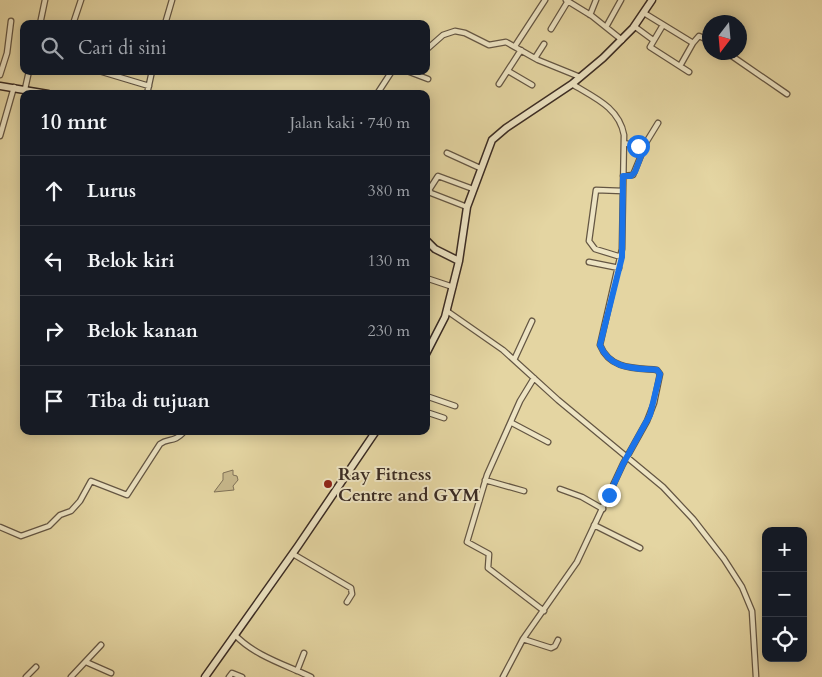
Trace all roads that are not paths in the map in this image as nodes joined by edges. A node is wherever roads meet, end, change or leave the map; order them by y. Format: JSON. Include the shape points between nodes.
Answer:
{"nodes":[{"id":1,"x":45,"y":0,"type":"edge"},
{"id":2,"x":81,"y":0,"type":"edge"},
{"id":3,"x":172,"y":0,"type":"edge"},
{"id":4,"x":545,"y":0,"type":"edge"},
{"id":5,"x":596,"y":0,"type":"edge"},
{"id":6,"x":621,"y":0,"type":"edge"},
{"id":7,"x":652,"y":0,"type":"edge"},
{"id":8,"x":567,"y":1,"type":"edge"},
{"id":9,"x":644,"y":13,"type":"junction"},
{"id":10,"x":590,"y":15,"type":"junction"},
{"id":11,"x":41,"y":20,"type":"edge"},
{"id":12,"x":74,"y":20,"type":"edge"},
{"id":13,"x":166,"y":20,"type":"edge"},
{"id":14,"x":11,"y":21,"type":"dead end"},
{"id":15,"x":663,"y":25,"type":"junction"},
{"id":16,"x":634,"y":26,"type":"junction"},
{"id":17,"x":606,"y":27,"type":"junction"},
{"id":18,"x":551,"y":29,"type":"dead end"},
{"id":19,"x":702,"y":37,"type":"edge"},
{"id":20,"x":622,"y":40,"type":"junction"},
{"id":21,"x":653,"y":40,"type":"junction"},
{"id":22,"x":693,"y":43,"type":"junction"},
{"id":23,"x":544,"y":44,"type":"dead end"},
{"id":24,"x":430,"y":46,"type":"edge"},
{"id":25,"x":515,"y":46,"type":"junction"},
{"id":26,"x":521,"y":50,"type":"junction"},
{"id":27,"x":535,"y":58,"type":"junction"},
{"id":28,"x":737,"y":60,"type":"edge"},
{"id":29,"x":680,"y":66,"type":"junction"},
{"id":30,"x":508,"y":71,"type":"junction"},
{"id":31,"x":689,"y":72,"type":"dead end"},
{"id":32,"x":0,"y":75,"type":"edge"},
{"id":33,"x":28,"y":75,"type":"edge"},
{"id":34,"x":112,"y":75,"type":"edge"},
{"id":35,"x":151,"y":75,"type":"edge"},
{"id":36,"x":389,"y":75,"type":"edge"},
{"id":37,"x":418,"y":75,"type":"edge"},
{"id":38,"x":580,"y":77,"type":"junction"},
{"id":39,"x":428,"y":79,"type":"dead end"},
{"id":40,"x":499,"y":84,"type":"dead end"},
{"id":41,"x":572,"y":84,"type":"junction"},
{"id":42,"x":532,"y":85,"type":"dead end"},
{"id":43,"x":0,"y":86,"type":"edge"},
{"id":44,"x":149,"y":86,"type":"junction"},
{"id":45,"x":14,"y":87,"type":"junction"},
{"id":46,"x":26,"y":89,"type":"junction"},
{"id":47,"x":30,"y":90,"type":"edge"},
{"id":48,"x":148,"y":90,"type":"edge"},
{"id":49,"x":380,"y":90,"type":"edge"},
{"id":50,"x":786,"y":94,"type":"dead end"},
{"id":51,"x":658,"y":123,"type":"dead end"},
{"id":52,"x":0,"y":136,"type":"edge"},
{"id":53,"x":624,"y":142,"type":"junction"},
{"id":54,"x":644,"y":148,"type":"junction"},
{"id":55,"x":447,"y":153,"type":"dead end"},
{"id":56,"x":480,"y":168,"type":"junction"},
{"id":57,"x":623,"y":176,"type":"junction"},
{"id":58,"x":430,"y":188,"type":"edge"},
{"id":59,"x":473,"y":189,"type":"junction"},
{"id":60,"x":623,"y":191,"type":"junction"},
{"id":61,"x":430,"y":192,"type":"edge"},
{"id":62,"x":467,"y":207,"type":"junction"},
{"id":63,"x":430,"y":243,"type":"edge"},
{"id":64,"x":462,"y":252,"type":"junction"},
{"id":65,"x":448,"y":256,"type":"junction"},
{"id":66,"x":622,"y":257,"type":"junction"},
{"id":67,"x":459,"y":261,"type":"junction"},
{"id":68,"x":589,"y":262,"type":"dead end"},
{"id":69,"x":619,"y":268,"type":"junction"},
{"id":70,"x":430,"y":279,"type":"edge"},
{"id":71,"x":453,"y":287,"type":"junction"},
{"id":72,"x":447,"y":311,"type":"junction"},
{"id":73,"x":532,"y":321,"type":"dead end"},
{"id":74,"x":430,"y":346,"type":"edge"},
{"id":75,"x":514,"y":360,"type":"junction"},
{"id":76,"x":534,"y":378,"type":"junction"},
{"id":77,"x":430,"y":397,"type":"edge"},
{"id":78,"x":455,"y":406,"type":"dead end"},
{"id":79,"x":430,"y":413,"type":"edge"},
{"id":80,"x":444,"y":418,"type":"dead end"},
{"id":81,"x":512,"y":424,"type":"junction"},
{"id":82,"x":181,"y":435,"type":"edge"},
{"id":83,"x":373,"y":435,"type":"edge"},
{"id":84,"x":548,"y":442,"type":"dead end"},
{"id":85,"x":627,"y":457,"type":"junction"},
{"id":86,"x":485,"y":480,"type":"junction"},
{"id":87,"x":560,"y":489,"type":"dead end"},
{"id":88,"x":524,"y":491,"type":"dead end"},
{"id":89,"x":603,"y":509,"type":"junction"},
{"id":90,"x":594,"y":525,"type":"junction"},
{"id":91,"x":0,"y":528,"type":"edge"},
{"id":92,"x":640,"y":548,"type":"dead end"},
{"id":93,"x":293,"y":554,"type":"junction"},
{"id":94,"x":347,"y":602,"type":"dead end"},
{"id":95,"x":544,"y":611,"type":"junction"},
{"id":96,"x":235,"y":635,"type":"junction"},
{"id":97,"x":523,"y":639,"type":"junction"},
{"id":98,"x":558,"y":640,"type":"dead end"},
{"id":99,"x":101,"y":645,"type":"dead end"},
{"id":100,"x":304,"y":653,"type":"dead end"},
{"id":101,"x":86,"y":662,"type":"junction"},
{"id":102,"x":36,"y":667,"type":"dead end"},
{"id":103,"x":296,"y":671,"type":"junction"},
{"id":104,"x":111,"y":673,"type":"dead end"},
{"id":105,"x":26,"y":677,"type":"edge"},
{"id":106,"x":72,"y":677,"type":"edge"},
{"id":107,"x":205,"y":677,"type":"edge"},
{"id":108,"x":230,"y":677,"type":"edge"},
{"id":109,"x":242,"y":677,"type":"edge"},
{"id":110,"x":311,"y":677,"type":"edge"},
{"id":111,"x":503,"y":677,"type":"edge"},
{"id":112,"x":756,"y":677,"type":"edge"}],
"edges":[{"from":1,"to":11,"type":"street"},
{"from":2,"to":12,"type":"street"},
{"from":3,"to":13,"type":"street"},
{"from":4,"to":25,"type":"street"},
{"from":5,"to":10,"type":"street"},
{"from":6,"to":17,"type":"street"},
{"from":7,"to":9,"type":"street"},
{"from":8,"to":10,"type":"street"},
{"from":8,"to":18,"type":"street"},
{"from":9,"to":15,"type":"street"},
{"from":9,"to":16,"type":"street"},
{"from":10,"to":17,"type":"street"},
{"from":14,"to":32,"type":"street"},
{"from":15,"to":21,"type":"street"},
{"from":15,"to":22,"type":"street"},
{"from":16,"to":20,"type":"street"},
{"from":16,"to":21,"type":"street"},
{"from":17,"to":20,"type":"street"},
{"from":19,"to":22,"type":"street","via":[[699,36]]},
{"from":20,"to":38,"type":"street"},
{"from":21,"to":29,"type":"street","via":[[652,49]]},
{"from":22,"to":29,"type":"street"},
{"from":23,"to":27,"type":"street"},
{"from":24,"to":25,"type":"street","via":[[443,35],[454,31],[487,45],[502,41]]},
{"from":25,"to":26,"type":"street"},
{"from":26,"to":27,"type":"street"},
{"from":26,"to":30,"type":"street"},
{"from":27,"to":38,"type":"street"},
{"from":28,"to":50,"type":"street"},
{"from":29,"to":31,"type":"street"},
{"from":30,"to":40,"type":"street"},
{"from":30,"to":42,"type":"street"},
{"from":33,"to":46,"type":"street"},
{"from":34,"to":44,"type":"street"},
{"from":35,"to":44,"type":"street"},
{"from":36,"to":49,"type":"street"},
{"from":37,"to":39,"type":"street"},
{"from":38,"to":41,"type":"street"},
{"from":41,"to":53,"type":"street","via":[[612,110],[623,128]]},
{"from":41,"to":56,"type":"street","via":[[500,132],[488,148]]},
{"from":43,"to":45,"type":"street"},
{"from":44,"to":48,"type":"street"},
{"from":45,"to":46,"type":"street"},
{"from":45,"to":52,"type":"street"},
{"from":46,"to":47,"type":"street"},
{"from":51,"to":54,"type":"street"},
{"from":53,"to":54,"type":"street"},
{"from":53,"to":57,"type":"street"},
{"from":54,"to":57,"type":"street","via":[[633,175]]},
{"from":55,"to":56,"type":"street"},
{"from":56,"to":59,"type":"street"},
{"from":57,"to":60,"type":"street"},
{"from":58,"to":59,"type":"street","via":[[438,176]]},
{"from":59,"to":62,"type":"street"},
{"from":60,"to":66,"type":"street"},
{"from":60,"to":66,"type":"street","via":[[596,190],[589,241],[595,249]]},
{"from":61,"to":62,"type":"street"},
{"from":62,"to":64,"type":"street"},
{"from":63,"to":65,"type":"street"},
{"from":64,"to":65,"type":"street"},
{"from":64,"to":67,"type":"street"},
{"from":65,"to":67,"type":"street"},
{"from":66,"to":69,"type":"street"},
{"from":67,"to":71,"type":"street"},
{"from":68,"to":69,"type":"street"},
{"from":69,"to":85,"type":"street","via":[[600,345],[616,364],[657,370],[660,374],[650,415]]},
{"from":70,"to":71,"type":"street"},
{"from":71,"to":72,"type":"street"},
{"from":72,"to":74,"type":"street"},
{"from":72,"to":75,"type":"street"},
{"from":73,"to":75,"type":"street"},
{"from":75,"to":76,"type":"street"},
{"from":76,"to":81,"type":"street","via":[[520,401]]},
{"from":76,"to":85,"type":"street"},
{"from":77,"to":78,"type":"street"},
{"from":79,"to":80,"type":"street"},
{"from":81,"to":84,"type":"street"},
{"from":81,"to":86,"type":"street"},
{"from":82,"to":91,"type":"street","via":[[160,444],[127,496],[91,481],[71,512],[60,515],[49,526],[21,536]]},
{"from":83,"to":93,"type":"street"},
{"from":85,"to":89,"type":"street"},
{"from":85,"to":112,"type":"street","via":[[678,502],[714,546],[742,588],[752,612]]},
{"from":86,"to":88,"type":"street"},
{"from":86,"to":95,"type":"street","via":[[467,542],[489,554],[488,568]]},
{"from":87,"to":89,"type":"street"},
{"from":89,"to":90,"type":"street"},
{"from":90,"to":92,"type":"street"},
{"from":90,"to":95,"type":"street","via":[[576,562]]},
{"from":93,"to":94,"type":"street","via":[[351,588],[352,594]]},
{"from":93,"to":96,"type":"street"},
{"from":95,"to":97,"type":"street"},
{"from":96,"to":103,"type":"street","via":[[245,644]]},
{"from":96,"to":107,"type":"street"},
{"from":97,"to":98,"type":"street","via":[[551,648]]},
{"from":97,"to":111,"type":"street"},
{"from":99,"to":101,"type":"street"},
{"from":100,"to":103,"type":"street"},
{"from":101,"to":104,"type":"street"},
{"from":101,"to":106,"type":"street"},
{"from":102,"to":105,"type":"street"},
{"from":103,"to":110,"type":"street"},
{"from":108,"to":109,"type":"street","via":[[232,673]]}]}
